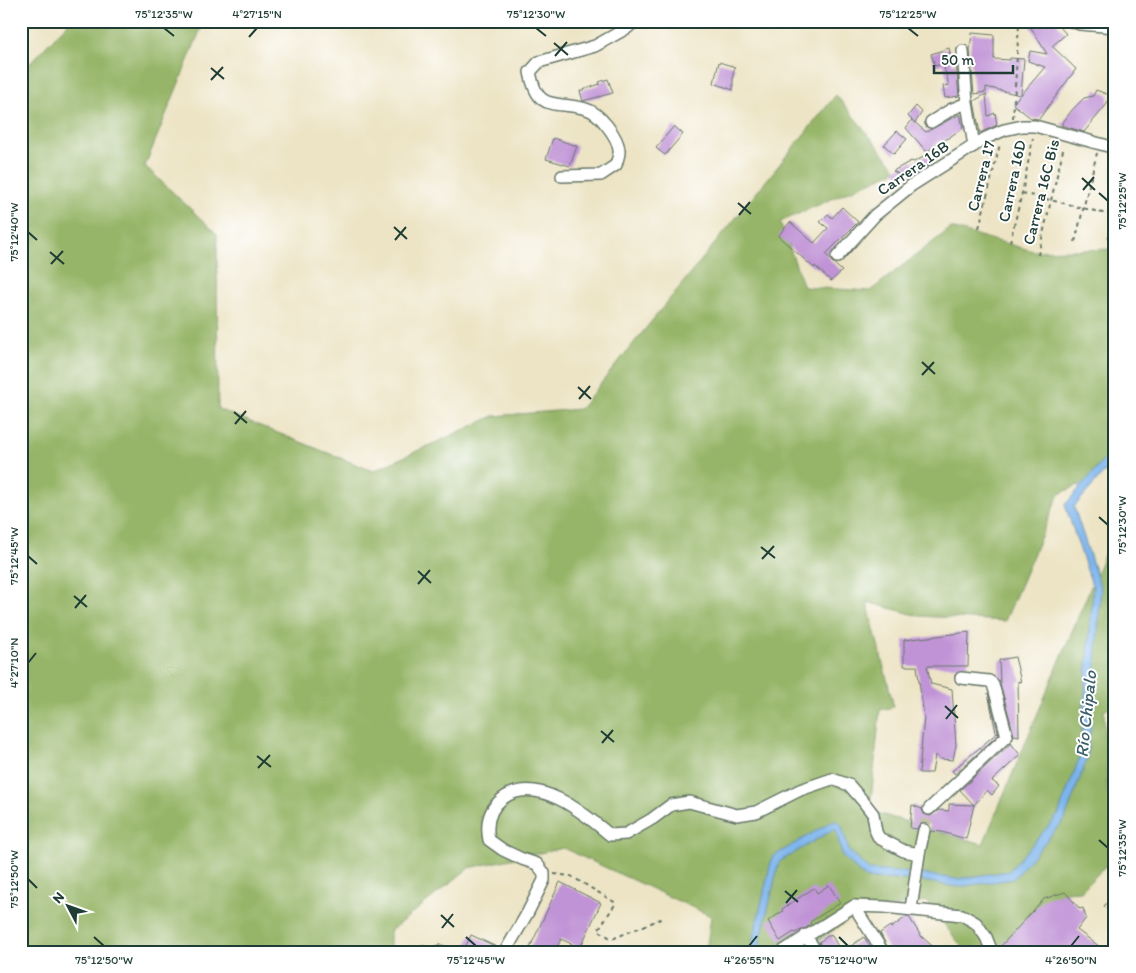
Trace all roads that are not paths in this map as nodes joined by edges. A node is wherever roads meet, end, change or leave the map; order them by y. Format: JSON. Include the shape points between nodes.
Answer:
{"nodes":[{"id":1,"x":635,"y":21,"type":"edge"},
{"id":2,"x":1075,"y":23,"type":"edge"},
{"id":3,"x":1115,"y":27,"type":"edge"},
{"id":4,"x":963,"y":51,"type":"dead end"},
{"id":5,"x":967,"y":103,"type":"junction"},
{"id":6,"x":931,"y":122,"type":"dead end"},
{"id":7,"x":974,"y":146,"type":"junction"},
{"id":8,"x":1115,"y":148,"type":"edge"},
{"id":9,"x":562,"y":176,"type":"dead end"},
{"id":10,"x":836,"y":257,"type":"dead end"},
{"id":11,"x":962,"y":678,"type":"dead end"},
{"id":12,"x":929,"y":809,"type":"tunnel mouth"},
{"id":13,"x":924,"y":830,"type":"tunnel mouth"},
{"id":14,"x":918,"y":860,"type":"junction"},
{"id":15,"x":854,"y":906,"type":"junction"},
{"id":16,"x":911,"y":910,"type":"junction"},
{"id":17,"x":806,"y":935,"type":"junction"},
{"id":18,"x":505,"y":952,"type":"edge"},
{"id":19,"x":782,"y":952,"type":"edge"},
{"id":20,"x":816,"y":952,"type":"edge"},
{"id":21,"x":883,"y":952,"type":"edge"},
{"id":22,"x":992,"y":952,"type":"edge"}],
"edges":[{"from":1,"to":9,"type":"street","via":[[595,46],[539,62],[530,72],[533,88],[544,102],[588,109],[615,136],[620,151],[616,165],[601,175]]},
{"from":2,"to":3,"type":"street"},
{"from":4,"to":5,"type":"street"},
{"from":5,"to":6,"type":"street"},
{"from":5,"to":7,"type":"street"},
{"from":7,"to":8,"type":"street","name":"Carrera 16B","via":[[1013,128],[1035,126]]},
{"from":7,"to":10,"type":"street","name":"Carrera 16B","via":[[912,184],[875,215]]},
{"from":11,"to":12,"type":"street","via":[[993,684],[1007,736]]},
{"from":13,"to":14,"type":"street"},
{"from":14,"to":16,"type":"street"},
{"from":14,"to":18,"type":"street","via":[[879,838],[873,814],[863,801],[849,785],[832,779],[800,790],[756,812],[737,816],[689,802],[671,805],[626,834],[610,835],[564,801],[535,791],[509,794],[494,806],[486,827],[489,840],[503,850],[537,864],[544,872],[544,880]]},
{"from":15,"to":16,"type":"street"},
{"from":15,"to":17,"type":"street"},
{"from":15,"to":21,"type":"street"},
{"from":16,"to":22,"type":"street","via":[[962,915],[976,923]]},
{"from":17,"to":19,"type":"street"},
{"from":17,"to":20,"type":"street"}]}
